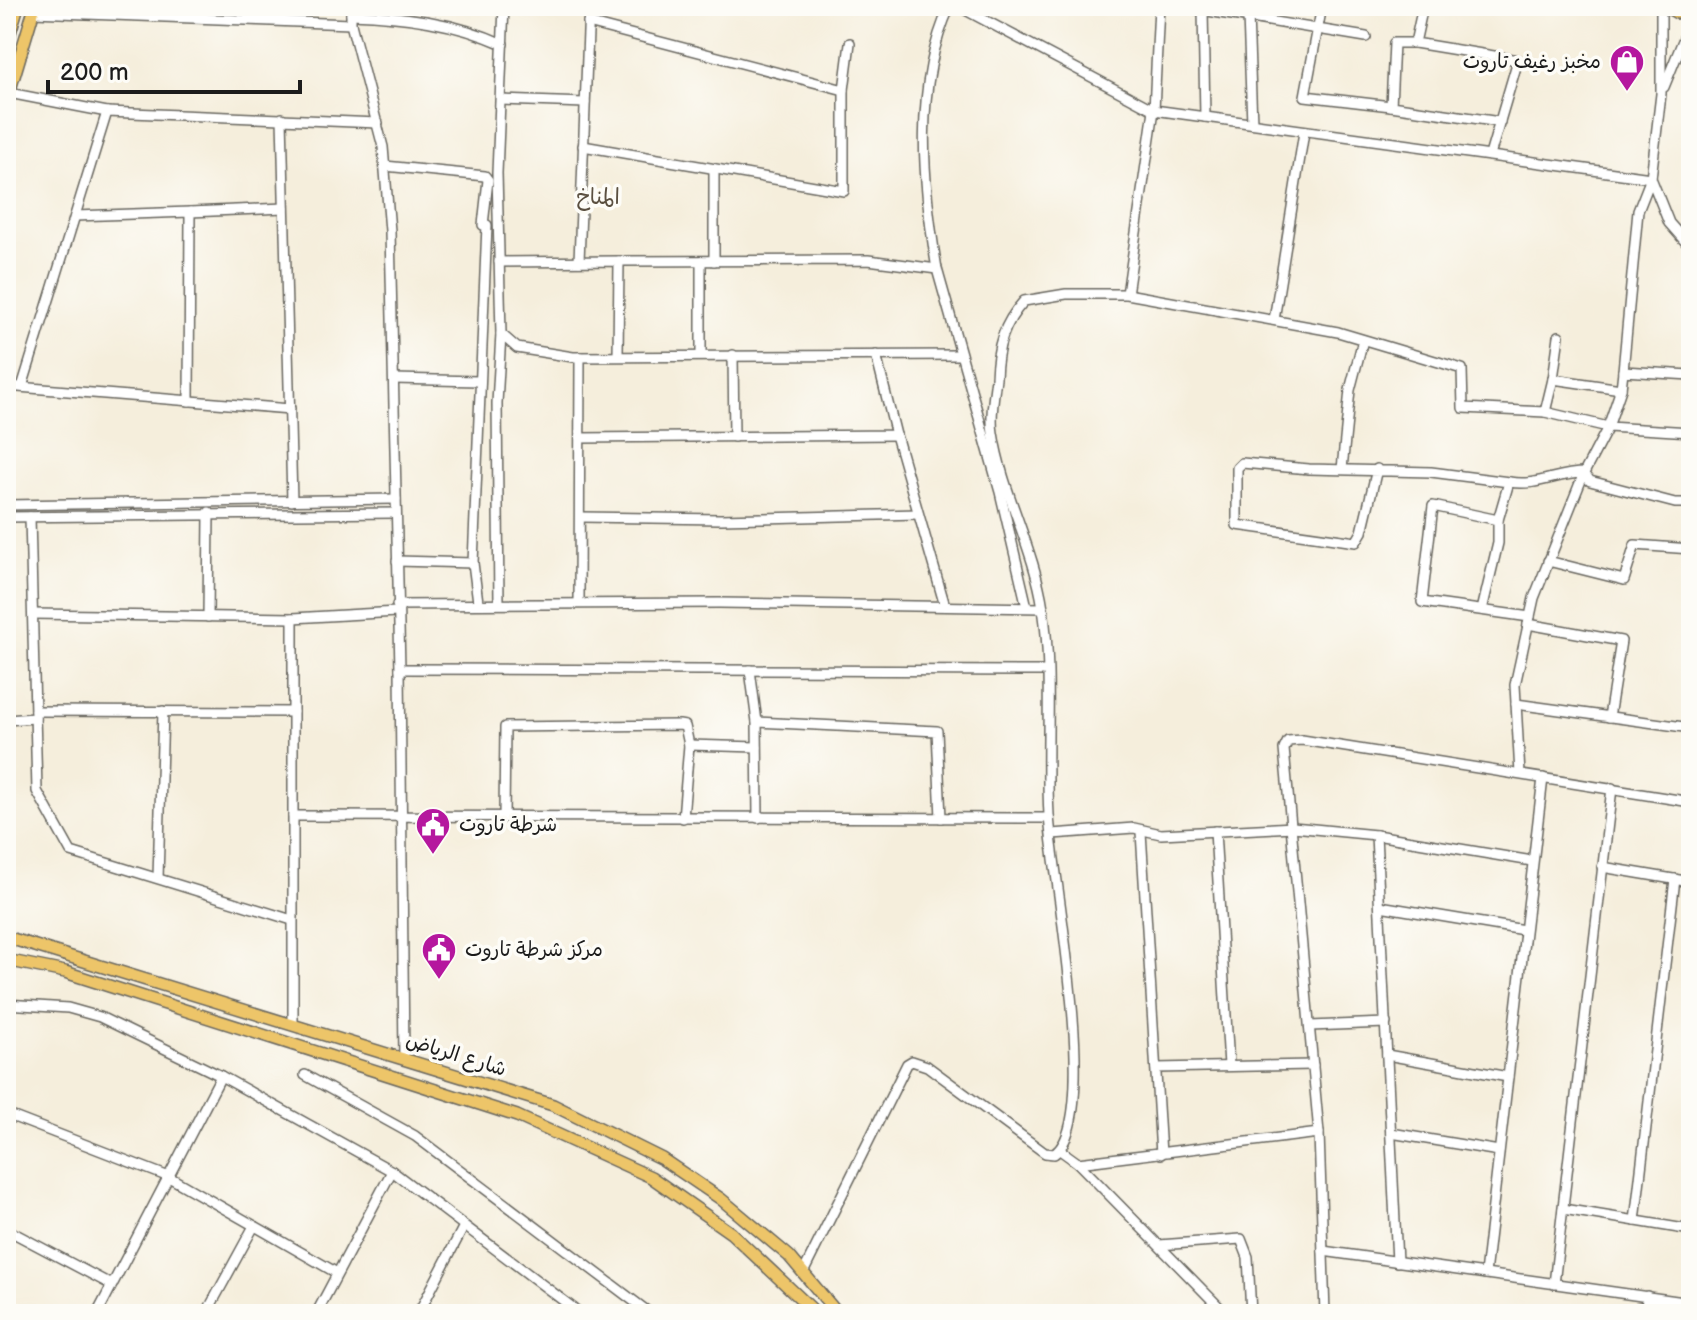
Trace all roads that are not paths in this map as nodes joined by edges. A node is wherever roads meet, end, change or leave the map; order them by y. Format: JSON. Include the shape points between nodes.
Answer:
{"nodes":[{"id":1,"x":504,"y":6,"type":"edge"},
{"id":2,"x":589,"y":6,"type":"edge"},
{"id":3,"x":950,"y":6,"type":"edge"},
{"id":4,"x":958,"y":6,"type":"edge"},
{"id":5,"x":1159,"y":6,"type":"edge"},
{"id":6,"x":1177,"y":6,"type":"edge"},
{"id":7,"x":1322,"y":6,"type":"edge"},
{"id":8,"x":1423,"y":6,"type":"edge"},
{"id":9,"x":1663,"y":6,"type":"edge"},
{"id":10,"x":13,"y":9,"type":"edge"},
{"id":11,"x":34,"y":9,"type":"edge"},
{"id":12,"x":1203,"y":10,"type":"junction"},
{"id":13,"x":1691,"y":11,"type":"edge"},
{"id":14,"x":351,"y":15,"type":"edge"},
{"id":15,"x":1248,"y":16,"type":"junction"},
{"id":16,"x":1691,"y":21,"type":"edge"},
{"id":17,"x":588,"y":23,"type":"junction"},
{"id":18,"x":1318,"y":28,"type":"junction"},
{"id":19,"x":1366,"y":37,"type":"dead end"},
{"id":20,"x":850,"y":43,"type":"dead end"},
{"id":21,"x":1415,"y":43,"type":"junction"},
{"id":22,"x":503,"y":44,"type":"junction"},
{"id":23,"x":6,"y":46,"type":"edge"},
{"id":24,"x":844,"y":90,"type":"junction"},
{"id":25,"x":1661,"y":94,"type":"junction"},
{"id":26,"x":8,"y":98,"type":"edge"},
{"id":27,"x":501,"y":100,"type":"junction"},
{"id":28,"x":585,"y":103,"type":"junction"},
{"id":29,"x":1391,"y":106,"type":"junction"},
{"id":30,"x":1154,"y":110,"type":"junction"},
{"id":31,"x":107,"y":112,"type":"junction"},
{"id":32,"x":1205,"y":117,"type":"junction"},
{"id":33,"x":282,"y":118,"type":"junction"},
{"id":34,"x":1500,"y":122,"type":"junction"},
{"id":35,"x":378,"y":123,"type":"junction"},
{"id":36,"x":1252,"y":123,"type":"junction"},
{"id":37,"x":1304,"y":132,"type":"junction"},
{"id":38,"x":583,"y":146,"type":"junction"},
{"id":39,"x":1490,"y":155,"type":"junction"},
{"id":40,"x":385,"y":166,"type":"junction"},
{"id":41,"x":714,"y":169,"type":"junction"},
{"id":42,"x":1651,"y":178,"type":"junction"},
{"id":43,"x":284,"y":208,"type":"junction"},
{"id":44,"x":190,"y":212,"type":"junction"},
{"id":45,"x":75,"y":216,"type":"junction"},
{"id":46,"x":1691,"y":248,"type":"edge"},
{"id":47,"x":579,"y":261,"type":"junction"},
{"id":48,"x":619,"y":261,"type":"junction"},
{"id":49,"x":701,"y":261,"type":"junction"},
{"id":50,"x":714,"y":261,"type":"junction"},
{"id":51,"x":499,"y":262,"type":"junction"},
{"id":52,"x":937,"y":269,"type":"junction"},
{"id":53,"x":1127,"y":294,"type":"junction"},
{"id":54,"x":1274,"y":320,"type":"junction"},
{"id":55,"x":501,"y":334,"type":"junction"},
{"id":56,"x":1559,"y":336,"type":"dead end"},
{"id":57,"x":1363,"y":340,"type":"junction"},
{"id":58,"x":701,"y":355,"type":"junction"},
{"id":59,"x":733,"y":355,"type":"junction"},
{"id":60,"x":876,"y":355,"type":"junction"},
{"id":61,"x":960,"y":355,"type":"junction"},
{"id":62,"x":618,"y":356,"type":"junction"},
{"id":63,"x":580,"y":357,"type":"junction"},
{"id":64,"x":1623,"y":371,"type":"junction"},
{"id":65,"x":1691,"y":375,"type":"edge"},
{"id":66,"x":394,"y":379,"type":"junction"},
{"id":67,"x":1553,"y":379,"type":"junction"},
{"id":68,"x":478,"y":381,"type":"junction"},
{"id":69,"x":6,"y":386,"type":"edge"},
{"id":70,"x":22,"y":387,"type":"junction"},
{"id":71,"x":1621,"y":389,"type":"junction"},
{"id":72,"x":189,"y":401,"type":"junction"},
{"id":73,"x":290,"y":409,"type":"junction"},
{"id":74,"x":1545,"y":412,"type":"junction"},
{"id":75,"x":1608,"y":427,"type":"junction"},
{"id":76,"x":1691,"y":432,"type":"edge"},
{"id":77,"x":896,"y":435,"type":"junction"},
{"id":78,"x":734,"y":437,"type":"junction"},
{"id":79,"x":580,"y":438,"type":"junction"},
{"id":80,"x":1342,"y":469,"type":"junction"},
{"id":81,"x":1377,"y":469,"type":"junction"},
{"id":82,"x":1584,"y":473,"type":"junction"},
{"id":83,"x":1509,"y":482,"type":"junction"},
{"id":84,"x":396,"y":499,"type":"junction"},
{"id":85,"x":292,"y":501,"type":"junction"},
{"id":86,"x":209,"y":502,"type":"junction"},
{"id":87,"x":1691,"y":503,"type":"edge"},
{"id":88,"x":6,"y":505,"type":"edge"},
{"id":89,"x":396,"y":513,"type":"junction"},
{"id":90,"x":918,"y":514,"type":"junction"},
{"id":91,"x":209,"y":515,"type":"junction"},
{"id":92,"x":6,"y":517,"type":"edge"},
{"id":93,"x":30,"y":517,"type":"junction"},
{"id":94,"x":581,"y":517,"type":"junction"},
{"id":95,"x":1498,"y":520,"type":"junction"},
{"id":96,"x":1691,"y":549,"type":"edge"},
{"id":97,"x":397,"y":561,"type":"junction"},
{"id":98,"x":1548,"y":561,"type":"junction"},
{"id":99,"x":473,"y":563,"type":"junction"},
{"id":100,"x":478,"y":602,"type":"junction"},
{"id":101,"x":499,"y":603,"type":"junction"},
{"id":102,"x":579,"y":603,"type":"junction"},
{"id":103,"x":945,"y":606,"type":"junction"},
{"id":104,"x":1027,"y":607,"type":"junction"},
{"id":105,"x":397,"y":608,"type":"junction"},
{"id":106,"x":1042,"y":608,"type":"junction"},
{"id":107,"x":1482,"y":610,"type":"junction"},
{"id":108,"x":33,"y":614,"type":"junction"},
{"id":109,"x":208,"y":617,"type":"junction"},
{"id":110,"x":293,"y":618,"type":"junction"},
{"id":111,"x":1529,"y":620,"type":"junction"},
{"id":112,"x":400,"y":669,"type":"junction"},
{"id":113,"x":750,"y":670,"type":"junction"},
{"id":114,"x":1045,"y":671,"type":"junction"},
{"id":115,"x":1516,"y":704,"type":"junction"},
{"id":116,"x":163,"y":711,"type":"junction"},
{"id":117,"x":293,"y":712,"type":"junction"},
{"id":118,"x":35,"y":715,"type":"junction"},
{"id":119,"x":1609,"y":717,"type":"junction"},
{"id":120,"x":6,"y":720,"type":"edge"},
{"id":121,"x":757,"y":722,"type":"junction"},
{"id":122,"x":1691,"y":728,"type":"edge"},
{"id":123,"x":689,"y":745,"type":"junction"},
{"id":124,"x":757,"y":747,"type":"junction"},
{"id":125,"x":1520,"y":774,"type":"junction"},
{"id":126,"x":1543,"y":778,"type":"junction"},
{"id":127,"x":1612,"y":788,"type":"junction"},
{"id":128,"x":1691,"y":802,"type":"edge"},
{"id":129,"x":293,"y":816,"type":"junction"},
{"id":130,"x":400,"y":818,"type":"junction"},
{"id":131,"x":504,"y":818,"type":"junction"},
{"id":132,"x":683,"y":818,"type":"junction"},
{"id":133,"x":758,"y":818,"type":"junction"},
{"id":134,"x":941,"y":818,"type":"junction"},
{"id":135,"x":1049,"y":818,"type":"junction"},
{"id":136,"x":1293,"y":827,"type":"junction"},
{"id":137,"x":1215,"y":831,"type":"junction"},
{"id":138,"x":1141,"y":832,"type":"junction"},
{"id":139,"x":1052,"y":834,"type":"junction"},
{"id":140,"x":1376,"y":835,"type":"junction"},
{"id":141,"x":1532,"y":861,"type":"junction"},
{"id":142,"x":1602,"y":867,"type":"junction"},
{"id":143,"x":158,"y":878,"type":"junction"},
{"id":144,"x":1675,"y":879,"type":"junction"},
{"id":145,"x":1691,"y":882,"type":"edge"},
{"id":146,"x":1380,"y":906,"type":"junction"},
{"id":147,"x":292,"y":920,"type":"junction"},
{"id":148,"x":1524,"y":930,"type":"junction"},
{"id":149,"x":6,"y":937,"type":"edge"},
{"id":150,"x":6,"y":960,"type":"edge"},
{"id":151,"x":6,"y":1004,"type":"edge"},
{"id":152,"x":1386,"y":1023,"type":"junction"},
{"id":153,"x":293,"y":1024,"type":"junction"},
{"id":154,"x":1310,"y":1026,"type":"junction"},
{"id":155,"x":1387,"y":1055,"type":"junction"},
{"id":156,"x":404,"y":1058,"type":"junction"},
{"id":157,"x":1313,"y":1065,"type":"junction"},
{"id":158,"x":1229,"y":1066,"type":"junction"},
{"id":159,"x":1156,"y":1068,"type":"junction"},
{"id":160,"x":305,"y":1075,"type":"dead end"},
{"id":161,"x":221,"y":1076,"type":"junction"},
{"id":162,"x":1508,"y":1077,"type":"junction"},
{"id":163,"x":8,"y":1115,"type":"edge"},
{"id":164,"x":6,"y":1127,"type":"edge"},
{"id":165,"x":1319,"y":1133,"type":"junction"},
{"id":166,"x":1391,"y":1133,"type":"junction"},
{"id":167,"x":1060,"y":1150,"type":"junction"},
{"id":168,"x":1499,"y":1151,"type":"junction"},
{"id":169,"x":1161,"y":1154,"type":"junction"},
{"id":170,"x":1078,"y":1163,"type":"junction"},
{"id":171,"x":392,"y":1171,"type":"junction"},
{"id":172,"x":169,"y":1177,"type":"junction"},
{"id":173,"x":1563,"y":1209,"type":"junction"},
{"id":174,"x":1635,"y":1221,"type":"junction"},
{"id":175,"x":254,"y":1226,"type":"junction"},
{"id":176,"x":464,"y":1226,"type":"junction"},
{"id":177,"x":6,"y":1229,"type":"edge"},
{"id":178,"x":1691,"y":1230,"type":"edge"},
{"id":179,"x":1159,"y":1245,"type":"junction"},
{"id":180,"x":1323,"y":1251,"type":"junction"},
{"id":181,"x":1397,"y":1262,"type":"junction"},
{"id":182,"x":337,"y":1273,"type":"junction"},
{"id":183,"x":803,"y":1273,"type":"junction"},
{"id":184,"x":1485,"y":1274,"type":"junction"},
{"id":185,"x":1554,"y":1284,"type":"junction"},
{"id":186,"x":112,"y":1285,"type":"junction"},
{"id":187,"x":1647,"y":1296,"type":"junction"},
{"id":188,"x":1691,"y":1303,"type":"edge"},
{"id":189,"x":97,"y":1314,"type":"edge"},
{"id":190,"x":206,"y":1314,"type":"edge"},
{"id":191,"x":316,"y":1314,"type":"edge"},
{"id":192,"x":418,"y":1314,"type":"edge"},
{"id":193,"x":581,"y":1314,"type":"edge"},
{"id":194,"x":651,"y":1314,"type":"edge"},
{"id":195,"x":817,"y":1314,"type":"edge"},
{"id":196,"x":838,"y":1314,"type":"edge"},
{"id":197,"x":1226,"y":1314,"type":"edge"},
{"id":198,"x":1251,"y":1314,"type":"edge"},
{"id":199,"x":1325,"y":1314,"type":"edge"},
{"id":200,"x":1646,"y":1314,"type":"edge"}],
"edges":[{"from":1,"to":22,"type":"street"},
{"from":2,"to":17,"type":"street"},
{"from":3,"to":52,"type":"street","via":[[929,62],[927,194]]},
{"from":4,"to":30,"type":"street"},
{"from":5,"to":30,"type":"street"},
{"from":6,"to":12,"type":"street"},
{"from":7,"to":18,"type":"street"},
{"from":8,"to":21,"type":"street"},
{"from":9,"to":13,"type":"main road","via":[[1677,13]]},
{"from":9,"to":25,"type":"street"},
{"from":10,"to":23,"type":"main road"},
{"from":11,"to":14,"type":"street"},
{"from":11,"to":26,"type":"main road"},
{"from":12,"to":15,"type":"street"},
{"from":12,"to":32,"type":"street"},
{"from":14,"to":22,"type":"street","via":[[437,22]]},
{"from":14,"to":35,"type":"street"},
{"from":15,"to":18,"type":"street"},
{"from":15,"to":36,"type":"street"},
{"from":16,"to":25,"type":"street"},
{"from":17,"to":24,"type":"street"},
{"from":17,"to":28,"type":"street"},
{"from":18,"to":19,"type":"street"},
{"from":18,"to":29,"type":"street","via":[[1305,96]]},
{"from":20,"to":24,"type":"street"},
{"from":21,"to":29,"type":"street","via":[[1394,43]]},
{"from":21,"to":34,"type":"street","via":[[1518,60]]},
{"from":22,"to":27,"type":"street"},
{"from":24,"to":41,"type":"street","via":[[844,191]]},
{"from":25,"to":42,"type":"street"},
{"from":26,"to":31,"type":"street"},
{"from":27,"to":28,"type":"street"},
{"from":27,"to":51,"type":"street"},
{"from":28,"to":38,"type":"street"},
{"from":29,"to":34,"type":"street"},
{"from":30,"to":32,"type":"street"},
{"from":30,"to":53,"type":"street"},
{"from":31,"to":33,"type":"street"},
{"from":31,"to":45,"type":"street"},
{"from":32,"to":36,"type":"street"},
{"from":33,"to":35,"type":"street"},
{"from":33,"to":43,"type":"street"},
{"from":34,"to":39,"type":"street"},
{"from":35,"to":40,"type":"street"},
{"from":36,"to":37,"type":"street"},
{"from":37,"to":39,"type":"street"},
{"from":37,"to":54,"type":"street"},
{"from":38,"to":41,"type":"street"},
{"from":38,"to":47,"type":"street"},
{"from":39,"to":42,"type":"street"},
{"from":40,"to":66,"type":"street"},
{"from":40,"to":68,"type":"street","via":[[488,180]]},
{"from":41,"to":50,"type":"street"},
{"from":42,"to":46,"type":"street","via":[[1669,223]]},
{"from":42,"to":64,"type":"street","via":[[1638,211]]},
{"from":43,"to":44,"type":"street"},
{"from":43,"to":73,"type":"street"},
{"from":44,"to":45,"type":"street"},
{"from":44,"to":72,"type":"street"},
{"from":45,"to":70,"type":"street"},
{"from":47,"to":48,"type":"street"},
{"from":47,"to":51,"type":"street"},
{"from":48,"to":49,"type":"street"},
{"from":48,"to":62,"type":"street"},
{"from":49,"to":50,"type":"street"},
{"from":49,"to":58,"type":"street"},
{"from":50,"to":52,"type":"street","via":[[868,260]]},
{"from":51,"to":55,"type":"street"},
{"from":52,"to":61,"type":"street"},
{"from":53,"to":54,"type":"street"},
{"from":53,"to":106,"type":"street","via":[[1066,294],[1024,301],[1009,317],[997,349],[992,431]]},
{"from":54,"to":57,"type":"street"},
{"from":55,"to":63,"type":"street","via":[[517,348]]},
{"from":55,"to":101,"type":"street"},
{"from":56,"to":67,"type":"street"},
{"from":57,"to":74,"type":"street","via":[[1462,369],[1463,408]]},
{"from":57,"to":80,"type":"street","via":[[1350,390]]},
{"from":58,"to":59,"type":"street"},
{"from":58,"to":62,"type":"street"},
{"from":59,"to":60,"type":"street"},
{"from":59,"to":78,"type":"street"},
{"from":60,"to":61,"type":"street"},
{"from":60,"to":77,"type":"street"},
{"from":61,"to":104,"type":"street"},
{"from":62,"to":63,"type":"street"},
{"from":63,"to":79,"type":"street"},
{"from":64,"to":65,"type":"street"},
{"from":64,"to":71,"type":"street"},
{"from":66,"to":68,"type":"street"},
{"from":66,"to":84,"type":"street"},
{"from":67,"to":71,"type":"street"},
{"from":67,"to":74,"type":"street"},
{"from":68,"to":99,"type":"street"},
{"from":69,"to":70,"type":"street"},
{"from":70,"to":72,"type":"street"},
{"from":71,"to":75,"type":"street"},
{"from":72,"to":73,"type":"street"},
{"from":73,"to":85,"type":"street"},
{"from":74,"to":75,"type":"street"},
{"from":75,"to":76,"type":"street"},
{"from":75,"to":82,"type":"street"},
{"from":77,"to":78,"type":"street"},
{"from":77,"to":90,"type":"street"},
{"from":78,"to":79,"type":"street"},
{"from":79,"to":94,"type":"street"},
{"from":80,"to":81,"type":"street"},
{"from":80,"to":81,"type":"street","via":[[1242,463],[1236,475],[1237,525],[1356,542]]},
{"from":81,"to":83,"type":"street"},
{"from":82,"to":83,"type":"street","via":[[1560,473],[1548,482],[1528,485]]},
{"from":82,"to":87,"type":"street","via":[[1590,481]]},
{"from":82,"to":98,"type":"street"},
{"from":83,"to":95,"type":"street"},
{"from":84,"to":85,"type":"street"},
{"from":84,"to":89,"type":"street"},
{"from":85,"to":86,"type":"street"},
{"from":86,"to":88,"type":"street"},
{"from":86,"to":91,"type":"street"},
{"from":89,"to":91,"type":"street"},
{"from":89,"to":97,"type":"street"},
{"from":90,"to":94,"type":"street"},
{"from":90,"to":103,"type":"street"},
{"from":91,"to":93,"type":"street"},
{"from":91,"to":109,"type":"street"},
{"from":92,"to":93,"type":"street"},
{"from":93,"to":108,"type":"street"},
{"from":94,"to":102,"type":"street"},
{"from":95,"to":107,"type":"street","via":[[1498,543]]},
{"from":95,"to":107,"type":"street","via":[[1433,506],[1422,602]]},
{"from":96,"to":98,"type":"street","via":[[1635,545],[1624,580]]},
{"from":97,"to":99,"type":"street"},
{"from":97,"to":105,"type":"street"},
{"from":98,"to":111,"type":"street"},
{"from":99,"to":100,"type":"street"},
{"from":100,"to":101,"type":"street"},
{"from":100,"to":105,"type":"street"},
{"from":101,"to":102,"type":"street"},
{"from":102,"to":103,"type":"street"},
{"from":103,"to":104,"type":"street"},
{"from":104,"to":106,"type":"street"},
{"from":105,"to":110,"type":"street"},
{"from":105,"to":112,"type":"street"},
{"from":106,"to":114,"type":"street"},
{"from":107,"to":111,"type":"street"},
{"from":108,"to":109,"type":"street"},
{"from":108,"to":118,"type":"street"},
{"from":109,"to":110,"type":"street"},
{"from":110,"to":117,"type":"street"},
{"from":111,"to":115,"type":"street"},
{"from":111,"to":119,"type":"street","via":[[1621,641]]},
{"from":112,"to":113,"type":"street"},
{"from":112,"to":130,"type":"street"},
{"from":113,"to":114,"type":"street"},
{"from":113,"to":121,"type":"street"},
{"from":114,"to":135,"type":"street"},
{"from":115,"to":119,"type":"street"},
{"from":115,"to":125,"type":"street"},
{"from":116,"to":117,"type":"street"},
{"from":116,"to":118,"type":"street"},
{"from":116,"to":143,"type":"street"},
{"from":117,"to":129,"type":"street"},
{"from":118,"to":120,"type":"street"},
{"from":118,"to":143,"type":"street","via":[[37,791],[71,852]]},
{"from":119,"to":122,"type":"street"},
{"from":121,"to":124,"type":"street"},
{"from":121,"to":134,"type":"street","via":[[937,731]]},
{"from":123,"to":124,"type":"street"},
{"from":123,"to":131,"type":"street","via":[[685,726],[679,725],[505,727]]},
{"from":123,"to":132,"type":"street"},
{"from":124,"to":133,"type":"street"},
{"from":125,"to":126,"type":"street"},
{"from":125,"to":136,"type":"street","via":[[1288,741],[1284,749]]},
{"from":126,"to":127,"type":"street"},
{"from":126,"to":141,"type":"street"},
{"from":127,"to":128,"type":"street"},
{"from":127,"to":142,"type":"street"},
{"from":129,"to":130,"type":"street"},
{"from":129,"to":147,"type":"street"},
{"from":130,"to":131,"type":"street"},
{"from":130,"to":156,"type":"street"},
{"from":131,"to":132,"type":"street"},
{"from":132,"to":133,"type":"street"},
{"from":133,"to":134,"type":"street"},
{"from":134,"to":135,"type":"street"},
{"from":135,"to":139,"type":"street"},
{"from":136,"to":137,"type":"street"},
{"from":136,"to":140,"type":"street"},
{"from":136,"to":154,"type":"street"},
{"from":137,"to":138,"type":"street"},
{"from":137,"to":158,"type":"street"},
{"from":138,"to":139,"type":"street","via":[[1134,828]]},
{"from":138,"to":159,"type":"street"},
{"from":139,"to":167,"type":"street","via":[[1073,1006],[1075,1085],[1071,1122]]},
{"from":140,"to":141,"type":"street"},
{"from":140,"to":146,"type":"street"},
{"from":141,"to":148,"type":"street"},
{"from":142,"to":144,"type":"street"},
{"from":142,"to":173,"type":"street"},
{"from":143,"to":147,"type":"street"},
{"from":144,"to":145,"type":"street"},
{"from":144,"to":174,"type":"street"},
{"from":146,"to":148,"type":"street"},
{"from":146,"to":152,"type":"street"},
{"from":147,"to":153,"type":"street"},
{"from":148,"to":162,"type":"street"},
{"from":149,"to":153,"type":"main road","name":"شارع الرياض"},
{"from":150,"to":195,"type":"main road","name":"شارع الرياض","via":[[65,972],[517,1116],[651,1177],[731,1233]]},
{"from":151,"to":161,"type":"street","via":[[68,1008],[100,1017]]},
{"from":152,"to":154,"type":"street"},
{"from":152,"to":155,"type":"street"},
{"from":153,"to":156,"type":"main road","name":"شارع الرياض"},
{"from":154,"to":157,"type":"street"},
{"from":155,"to":162,"type":"street"},
{"from":155,"to":166,"type":"street"},
{"from":156,"to":183,"type":"main road","name":"شارع الرياض","via":[[553,1105],[662,1159],[721,1199]]},
{"from":157,"to":158,"type":"street"},
{"from":157,"to":165,"type":"street"},
{"from":158,"to":159,"type":"street"},
{"from":159,"to":169,"type":"street"},
{"from":160,"to":194,"type":"street","via":[[415,1136]]},
{"from":161,"to":171,"type":"street"},
{"from":161,"to":172,"type":"street"},
{"from":162,"to":168,"type":"street"},
{"from":163,"to":164,"type":"street"},
{"from":163,"to":172,"type":"street"},
{"from":165,"to":169,"type":"street"},
{"from":165,"to":180,"type":"street"},
{"from":166,"to":168,"type":"street"},
{"from":166,"to":181,"type":"street"},
{"from":167,"to":170,"type":"street"},
{"from":167,"to":183,"type":"street","via":[[1045,1153],[927,1066],[912,1061]]},
{"from":168,"to":184,"type":"street"},
{"from":169,"to":170,"type":"street"},
{"from":170,"to":179,"type":"street"},
{"from":171,"to":176,"type":"street"},
{"from":171,"to":182,"type":"street"},
{"from":172,"to":175,"type":"street"},
{"from":172,"to":186,"type":"street"},
{"from":173,"to":174,"type":"street"},
{"from":173,"to":185,"type":"street"},
{"from":174,"to":178,"type":"street"},
{"from":175,"to":182,"type":"street"},
{"from":175,"to":190,"type":"street"},
{"from":176,"to":192,"type":"street"},
{"from":176,"to":193,"type":"street"},
{"from":177,"to":186,"type":"street"},
{"from":179,"to":197,"type":"street"},
{"from":179,"to":198,"type":"street","via":[[1241,1239],[1248,1257]]},
{"from":180,"to":181,"type":"street"},
{"from":180,"to":199,"type":"street"},
{"from":181,"to":184,"type":"street"},
{"from":182,"to":191,"type":"street"},
{"from":183,"to":196,"type":"main road","name":"شارع الرياض"},
{"from":184,"to":185,"type":"street"},
{"from":185,"to":187,"type":"street"},
{"from":186,"to":189,"type":"street"},
{"from":187,"to":188,"type":"street"},
{"from":187,"to":200,"type":"street"}]}
